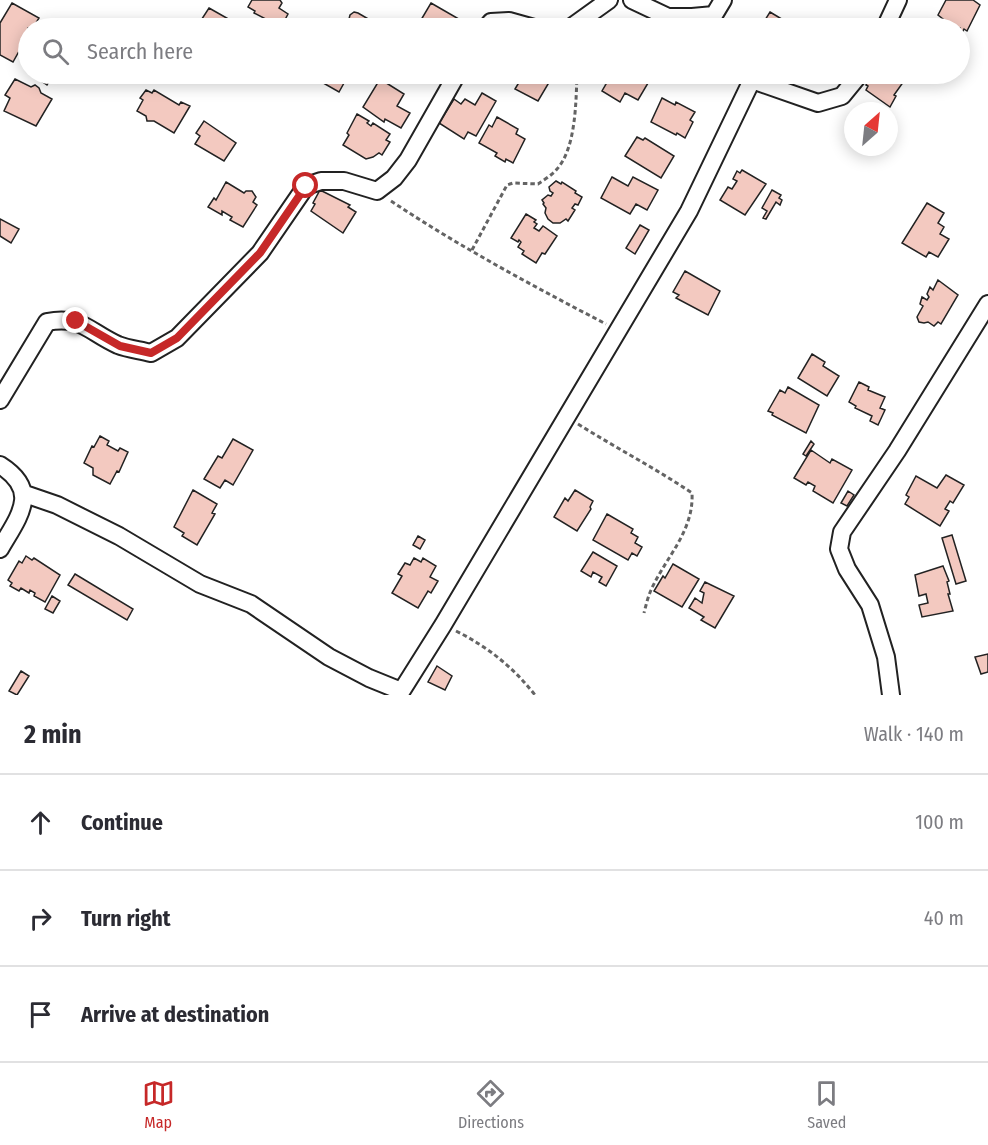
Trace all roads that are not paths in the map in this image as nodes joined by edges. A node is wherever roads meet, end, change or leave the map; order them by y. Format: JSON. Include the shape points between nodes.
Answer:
{"nodes":[{"id":1,"x":609,"y":0,"type":"edge"},
{"id":2,"x":632,"y":0,"type":"edge"},
{"id":3,"x":898,"y":0,"type":"edge"},
{"id":4,"x":717,"y":14,"type":"edge"},
{"id":5,"x":584,"y":18,"type":"edge"},
{"id":6,"x":890,"y":18,"type":"edge"},
{"id":7,"x":451,"y":84,"type":"edge"},
{"id":8,"x":746,"y":84,"type":"edge"},
{"id":9,"x":768,"y":84,"type":"edge"},
{"id":10,"x":852,"y":84,"type":"edge"},
{"id":11,"x":988,"y":304,"type":"edge"},
{"id":12,"x":0,"y":400,"type":"edge"},
{"id":13,"x":0,"y":465,"type":"edge"},
{"id":14,"x":25,"y":494,"type":"junction"},
{"id":15,"x":0,"y":549,"type":"edge"},
{"id":16,"x":400,"y":693,"type":"edge"},
{"id":17,"x":891,"y":695,"type":"edge"}],
"edges":[{"from":1,"to":5,"type":"street"},
{"from":2,"to":4,"type":"street","via":[[668,17]]},
{"from":3,"to":6,"type":"street"},
{"from":7,"to":12,"type":"street","via":[[394,178],[377,191],[344,181],[321,181],[306,186],[260,253],[177,338],[151,353],[120,346],[76,321],[47,322]]},
{"from":8,"to":16,"type":"street","via":[[689,211]]},
{"from":9,"to":10,"type":"street","via":[[818,103],[842,96]]},
{"from":11,"to":17,"type":"street","via":[[842,532],[839,549],[870,605],[886,657]]},
{"from":13,"to":14,"type":"street","via":[[20,481]]},
{"from":14,"to":15,"type":"street","via":[[20,513]]},
{"from":14,"to":16,"type":"street","via":[[57,505],[144,549],[200,584],[251,604],[329,657]]}]}
